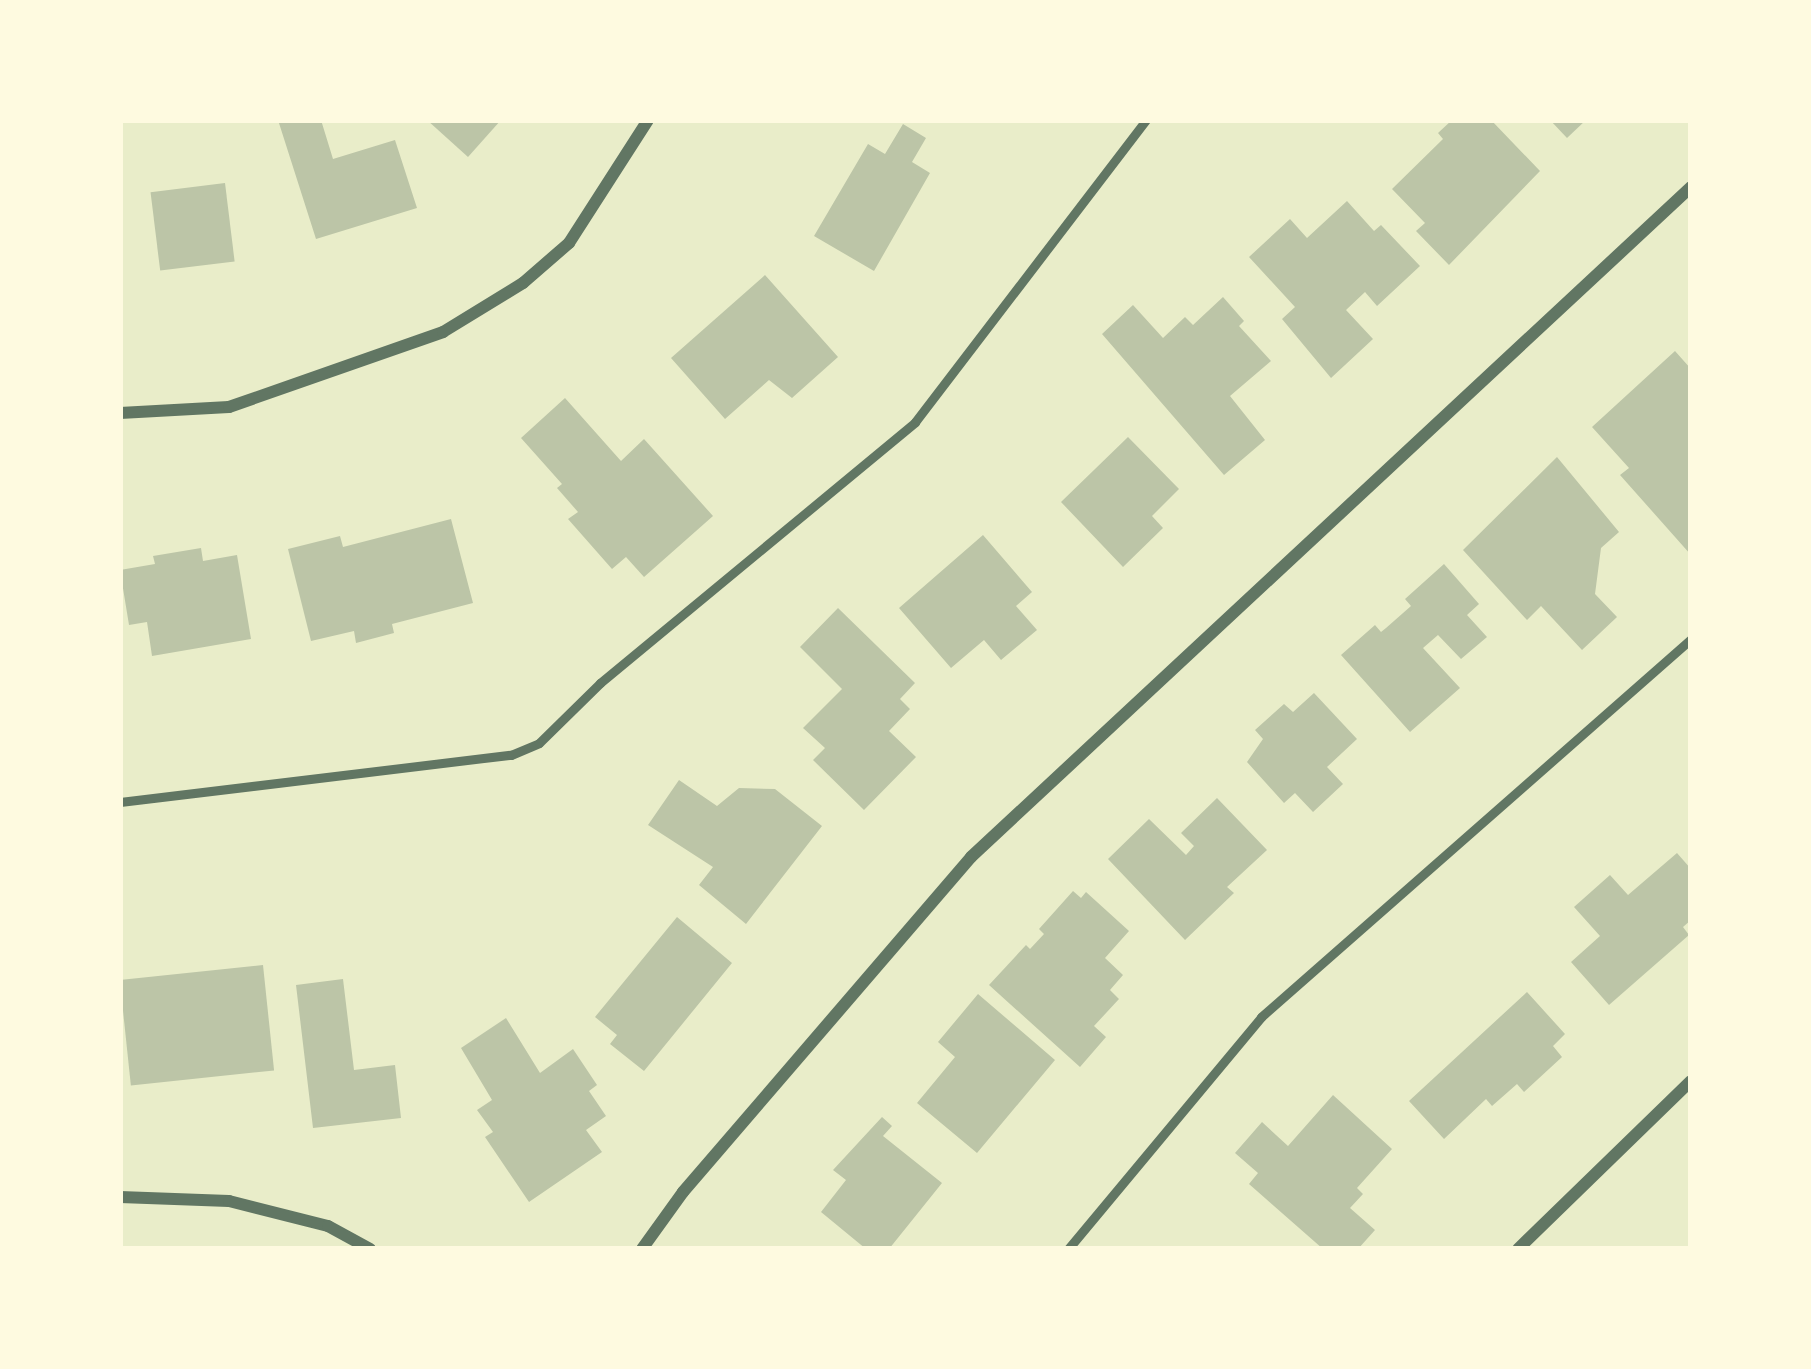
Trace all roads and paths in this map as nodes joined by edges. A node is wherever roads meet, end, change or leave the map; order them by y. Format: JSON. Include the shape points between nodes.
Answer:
{"nodes":[{"id":1,"x":648,"y":120,"type":"edge"},
{"id":2,"x":1146,"y":120,"type":"edge"},
{"id":3,"x":1691,"y":187,"type":"edge"},
{"id":4,"x":120,"y":413,"type":"edge"},
{"id":5,"x":1691,"y":639,"type":"edge"},
{"id":6,"x":120,"y":802,"type":"edge"},
{"id":7,"x":1691,"y":1081,"type":"edge"},
{"id":8,"x":120,"y":1197,"type":"edge"},
{"id":9,"x":370,"y":1249,"type":"edge"},
{"id":10,"x":642,"y":1249,"type":"edge"},
{"id":11,"x":1068,"y":1249,"type":"edge"},
{"id":12,"x":1518,"y":1249,"type":"edge"}],
"edges":[{"from":1,"to":4,"type":"street","via":[[569,243],[523,283],[443,332],[229,407]]},
{"from":2,"to":6,"type":"lane","via":[[915,422],[600,683],[539,743],[511,755]]},
{"from":3,"to":10,"type":"street","via":[[971,857]]},
{"from":5,"to":11,"type":"lane","via":[[1262,1018]]},
{"from":7,"to":12,"type":"street"},
{"from":8,"to":9,"type":"street","via":[[230,1201],[328,1226]]}]}
